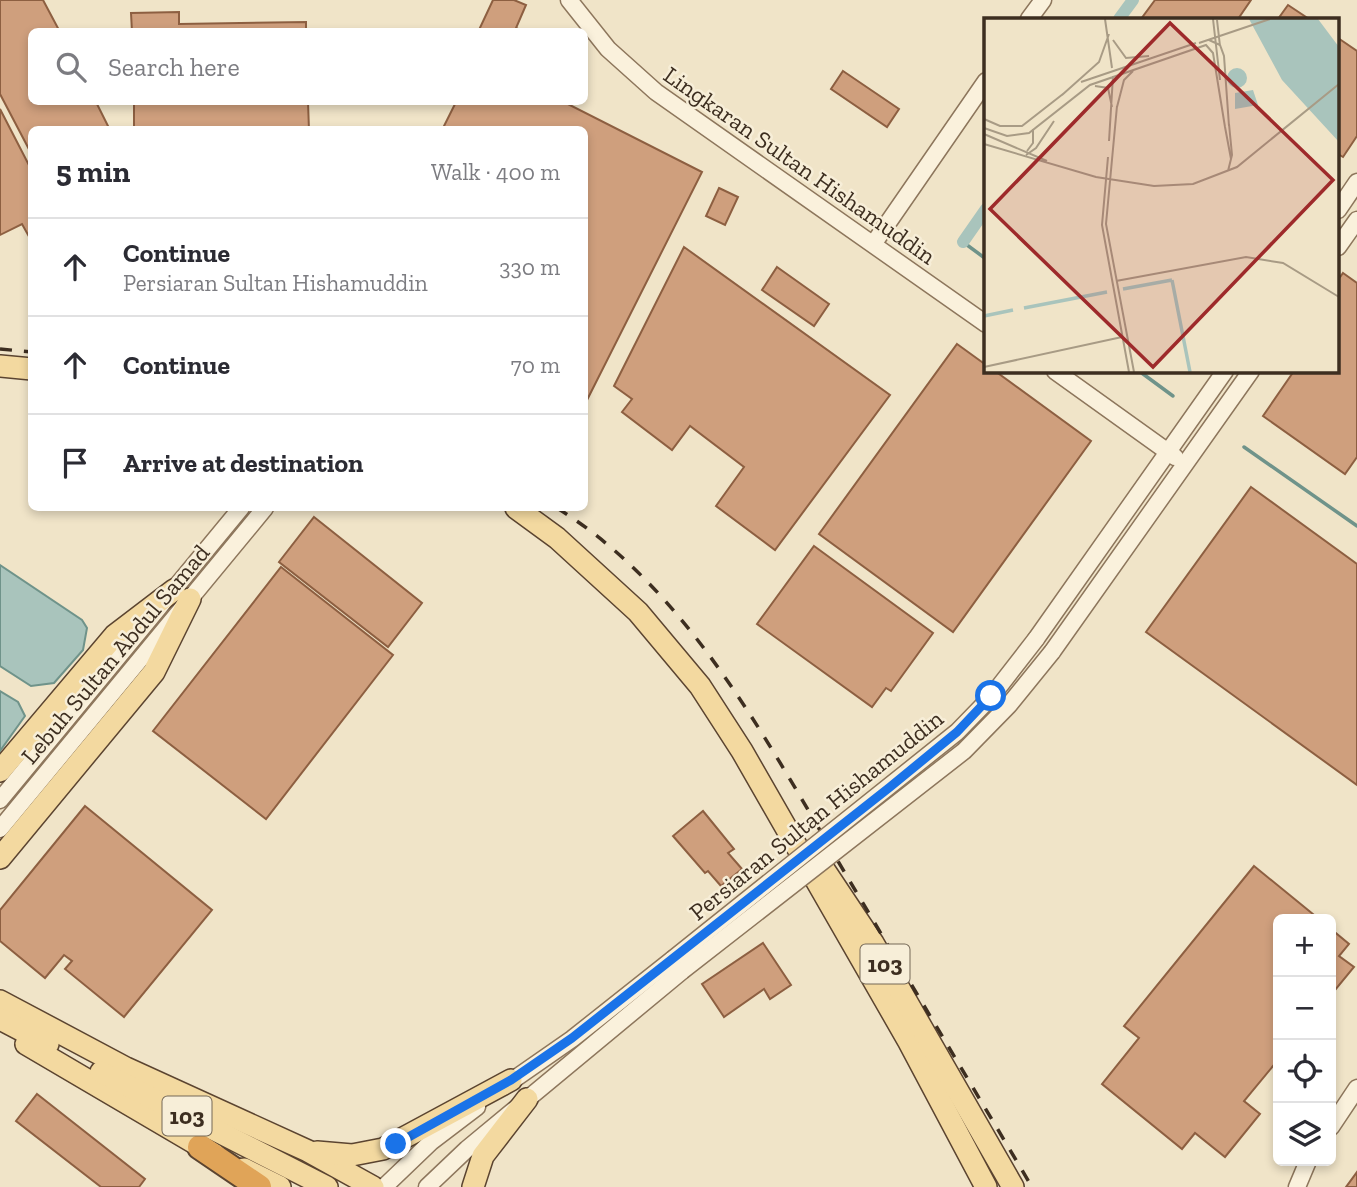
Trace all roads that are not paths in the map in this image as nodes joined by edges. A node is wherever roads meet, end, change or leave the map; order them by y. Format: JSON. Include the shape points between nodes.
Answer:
{"nodes":[{"id":1,"x":569,"y":0,"type":"edge"},
{"id":2,"x":1043,"y":0,"type":"edge"},
{"id":3,"x":1030,"y":18,"type":"edge"},
{"id":4,"x":984,"y":85,"type":"edge"},
{"id":5,"x":1357,"y":182,"type":"edge"},
{"id":6,"x":1340,"y":206,"type":"edge"},
{"id":7,"x":1340,"y":210,"type":"edge"},
{"id":8,"x":1357,"y":221,"type":"edge"},
{"id":9,"x":874,"y":243,"type":"junction"},
{"id":10,"x":1340,"y":244,"type":"edge"},
{"id":11,"x":984,"y":323,"type":"edge"},
{"id":12,"x":0,"y":366,"type":"edge"},
{"id":13,"x":28,"y":369,"type":"edge"},
{"id":14,"x":1058,"y":373,"type":"edge"},
{"id":15,"x":1224,"y":373,"type":"edge"},
{"id":16,"x":1250,"y":373,"type":"edge"},
{"id":17,"x":1168,"y":452,"type":"junction"},
{"id":18,"x":1185,"y":465,"type":"junction"},
{"id":19,"x":239,"y":511,"type":"edge"},
{"id":20,"x":262,"y":511,"type":"edge"},
{"id":21,"x":520,"y":511,"type":"edge"},
{"id":22,"x":182,"y":595,"type":"junction"},
{"id":23,"x":742,"y":751,"type":"junction"},
{"id":24,"x":0,"y":771,"type":"edge"},
{"id":25,"x":0,"y":800,"type":"edge"},
{"id":26,"x":0,"y":829,"type":"edge"},
{"id":27,"x":0,"y":858,"type":"edge"},
{"id":28,"x":678,"y":965,"type":"junction"},
{"id":29,"x":0,"y":1001,"type":"edge"},
{"id":30,"x":0,"y":1019,"type":"edge"},
{"id":31,"x":0,"y":1026,"type":"edge"},
{"id":32,"x":511,"y":1080,"type":"junction"},
{"id":33,"x":1357,"y":1088,"type":"edge"},
{"id":34,"x":527,"y":1099,"type":"junction"},
{"id":35,"x":1336,"y":1120,"type":"edge"},
{"id":36,"x":200,"y":1147,"type":"junction"},
{"id":37,"x":308,"y":1151,"type":"junction"},
{"id":38,"x":1306,"y":1166,"type":"edge"},
{"id":39,"x":259,"y":1187,"type":"edge"},
{"id":40,"x":280,"y":1187,"type":"edge"},
{"id":41,"x":327,"y":1187,"type":"edge"},
{"id":42,"x":373,"y":1187,"type":"edge"},
{"id":43,"x":384,"y":1187,"type":"edge"},
{"id":44,"x":427,"y":1187,"type":"edge"},
{"id":45,"x":473,"y":1187,"type":"edge"},
{"id":46,"x":986,"y":1187,"type":"edge"},
{"id":47,"x":1013,"y":1187,"type":"edge"},
{"id":48,"x":1297,"y":1187,"type":"edge"}],
"edges":[{"from":1,"to":9,"type":"street","name":"Lingkaran Sultan Hishamuddin","via":[[608,49],[656,92]]},
{"from":2,"to":3,"type":"street"},
{"from":4,"to":9,"type":"street"},
{"from":5,"to":6,"type":"street"},
{"from":7,"to":8,"type":"street"},
{"from":8,"to":10,"type":"street"},
{"from":9,"to":11,"type":"street","name":"Lingkaran Sultan Hishamuddin"},
{"from":12,"to":13,"type":"main road"},
{"from":14,"to":17,"type":"street"},
{"from":15,"to":17,"type":"street","name":"Persiaran Sultan Hishamuddin"},
{"from":16,"to":18,"type":"street","name":"Persiaran Sultan Hishamuddin"},
{"from":17,"to":18,"type":"street"},
{"from":17,"to":28,"type":"street","name":"Persiaran Sultan Hishamuddin","bridge":true,"via":[[1036,639],[957,732]]},
{"from":18,"to":28,"type":"street","name":"Persiaran Sultan Hishamuddin","bridge":true,"via":[[1052,652],[964,751]]},
{"from":19,"to":22,"type":"street","name":"Lebuh Sultan Abdul Samad"},
{"from":20,"to":22,"type":"street","name":"Lebuh Sultan Abdul Samad"},
{"from":21,"to":23,"type":"main road","number":"103","via":[[557,538],[638,612],[700,686]]},
{"from":22,"to":24,"type":"main road","via":[[115,635]]},
{"from":22,"to":25,"type":"street","name":"Lebuh Sultan Abdul Samad","via":[[119,654]]},
{"from":22,"to":26,"type":"street","name":"Lebuh Sultan Abdul Samad","via":[[133,664]]},
{"from":22,"to":27,"type":"main road","via":[[154,672]]},
{"from":23,"to":46,"type":"main road","via":[[946,1108]]},
{"from":23,"to":47,"type":"main road","number":"103","via":[[873,943]]},
{"from":28,"to":32,"type":"street","name":"Persiaran Sultan Hishamuddin"},
{"from":28,"to":34,"type":"street","name":"Persiaran Sultan Hishamuddin"},
{"from":29,"to":37,"type":"main road","via":[[188,1099]]},
{"from":30,"to":41,"type":"main road","number":"103"},
{"from":31,"to":36,"type":"main road"},
{"from":32,"to":37,"type":"main road","via":[[383,1149],[352,1155]]},
{"from":32,"to":43,"type":"street","name":"Persiaran Sultan Hishamuddin","via":[[431,1142]]},
{"from":33,"to":35,"type":"street"},
{"from":34,"to":44,"type":"street","name":"Persiaran Sultan Hishamuddin"},
{"from":34,"to":45,"type":"main road","via":[[483,1156]]},
{"from":36,"to":39,"type":"highway"},
{"from":36,"to":40,"type":"main road"},
{"from":37,"to":42,"type":"main road"},
{"from":38,"to":48,"type":"street"}]}
